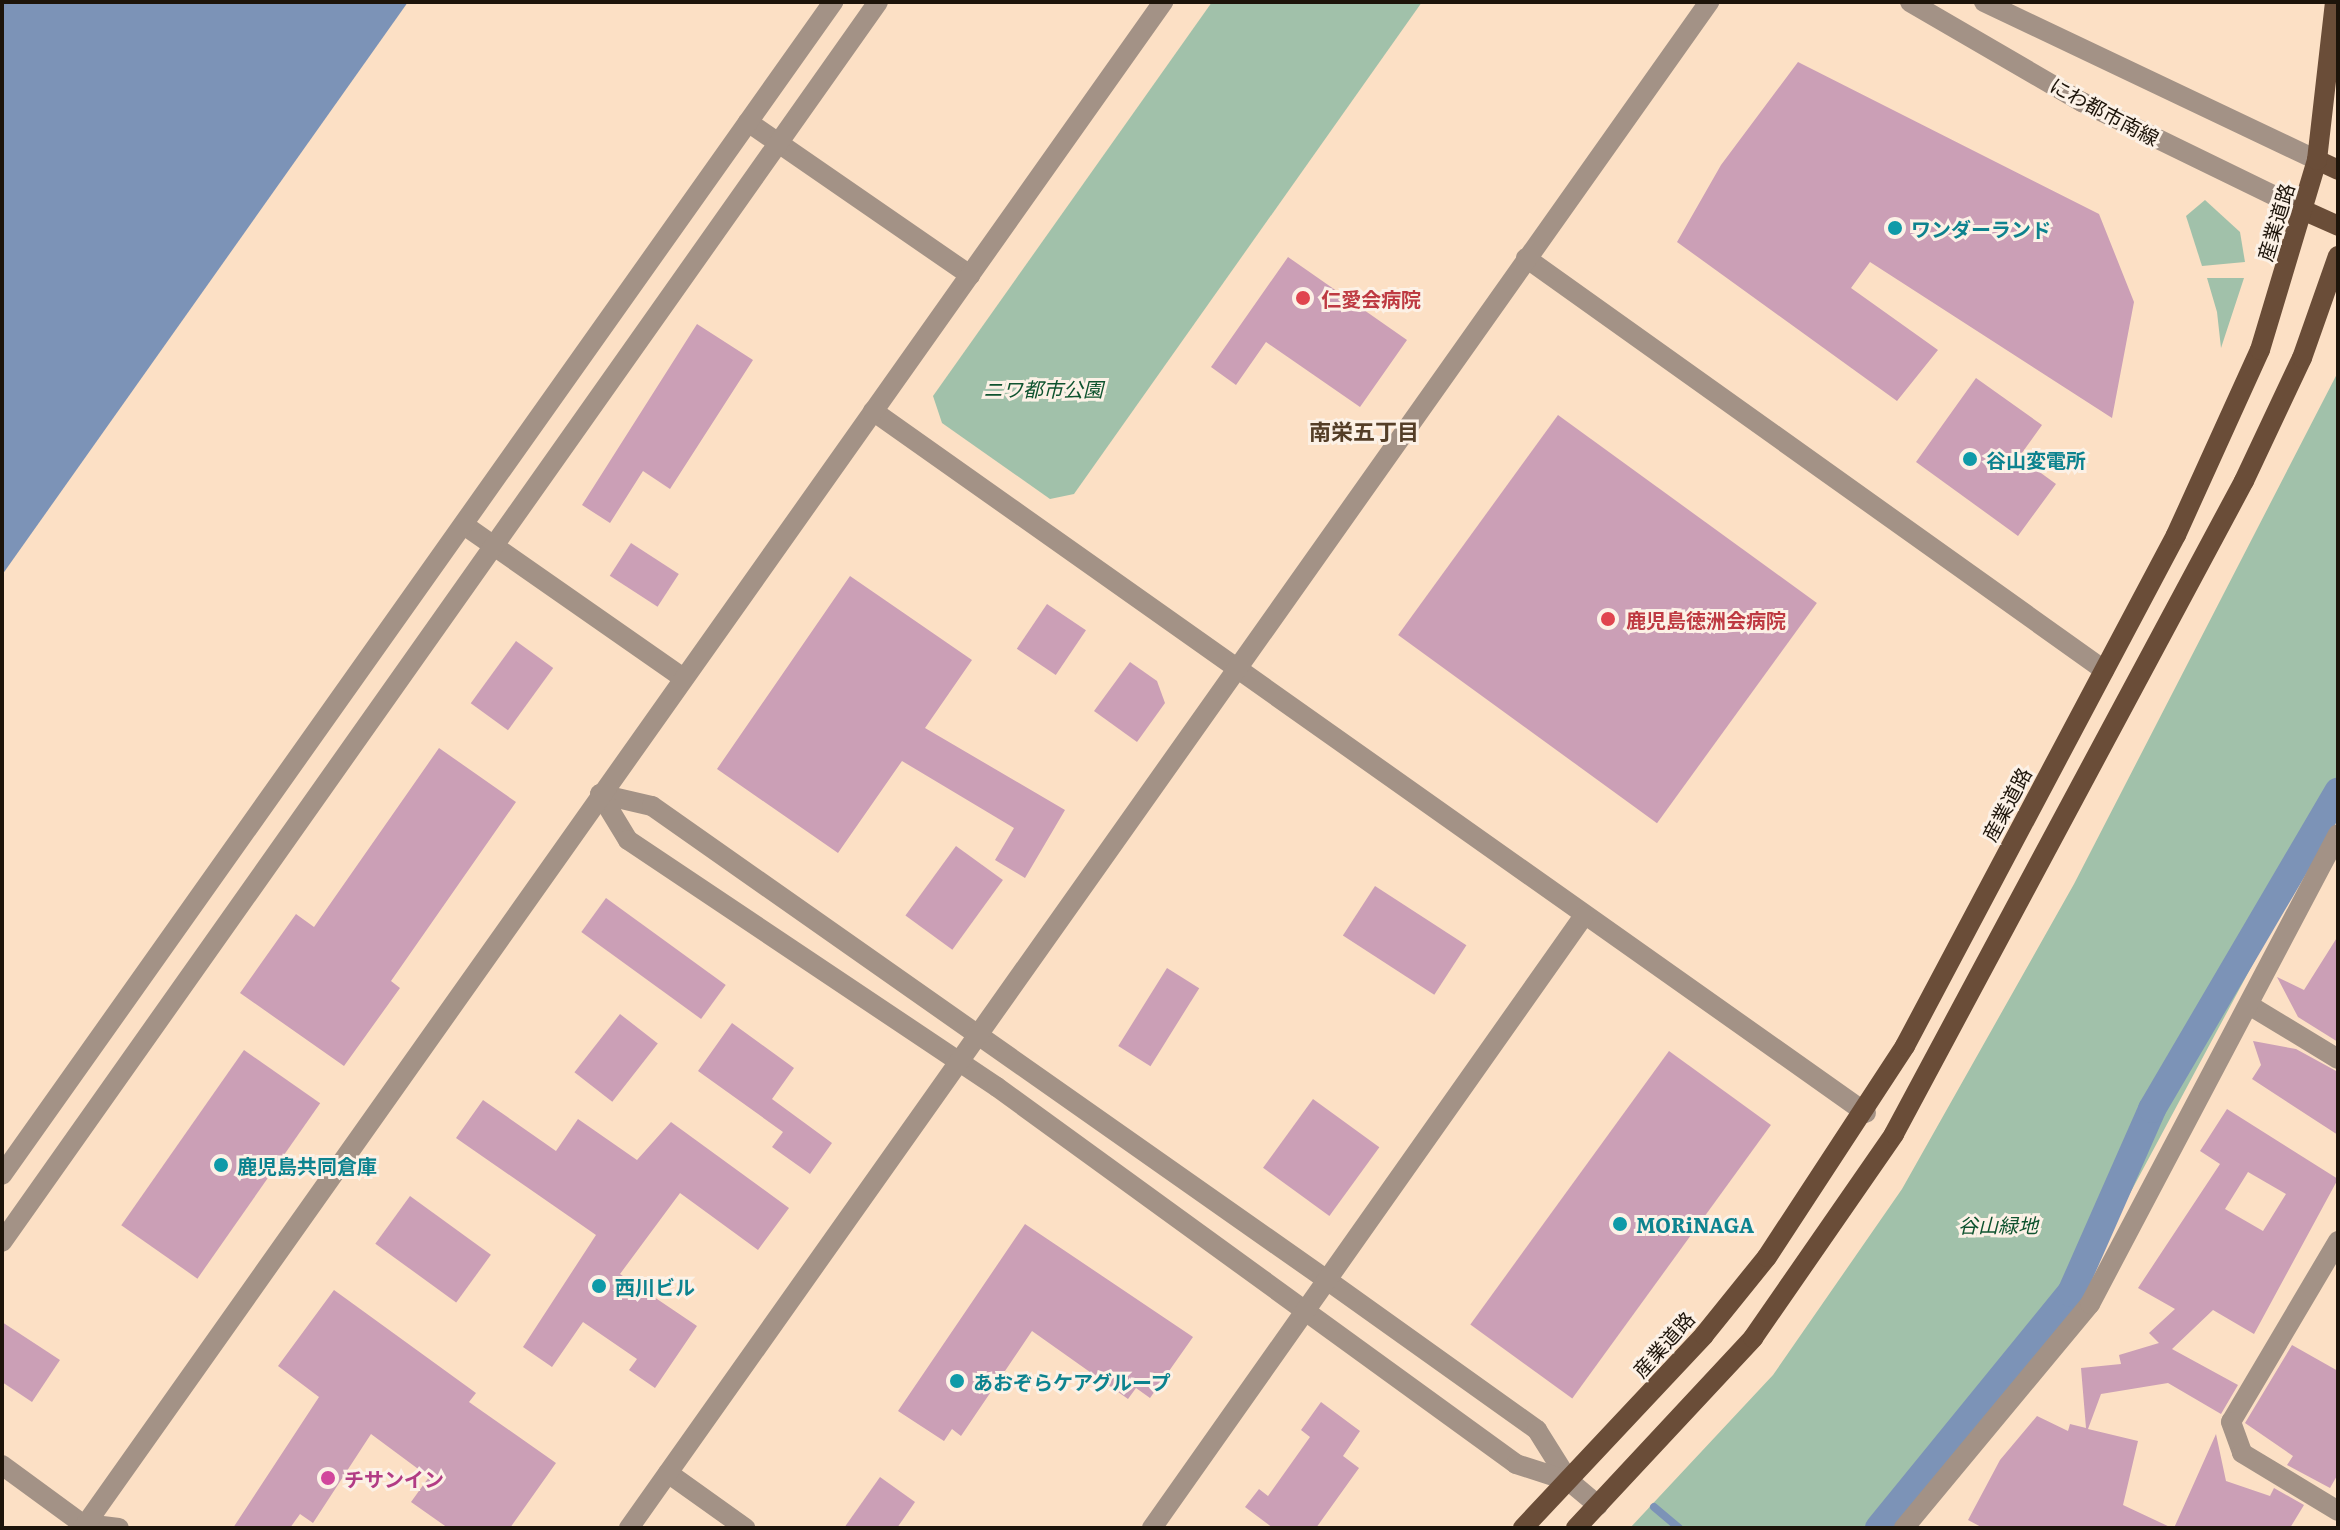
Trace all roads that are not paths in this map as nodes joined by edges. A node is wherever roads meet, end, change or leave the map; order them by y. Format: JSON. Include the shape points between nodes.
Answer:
{"nodes":[{"id":1,"x":833,"y":2,"type":"edge"},
{"id":2,"x":878,"y":2,"type":"edge"},
{"id":3,"x":1163,"y":2,"type":"edge"},
{"id":4,"x":1709,"y":2,"type":"edge"},
{"id":5,"x":1910,"y":2,"type":"edge"},
{"id":6,"x":1984,"y":2,"type":"edge"},
{"id":7,"x":2335,"y":2,"type":"edge"},
{"id":8,"x":748,"y":122,"type":"junction"},
{"id":9,"x":780,"y":143,"type":"junction"},
{"id":10,"x":2317,"y":160,"type":"junction"},
{"id":11,"x":2338,"y":170,"type":"edge"},
{"id":12,"x":2305,"y":211,"type":"junction"},
{"id":13,"x":2338,"y":226,"type":"edge"},
{"id":14,"x":2338,"y":256,"type":"edge"},
{"id":15,"x":1526,"y":258,"type":"junction"},
{"id":16,"x":970,"y":275,"type":"junction"},
{"id":17,"x":873,"y":411,"type":"junction"},
{"id":18,"x":464,"y":525,"type":"junction"},
{"id":19,"x":493,"y":545,"type":"junction"},
{"id":20,"x":1237,"y":669,"type":"junction"},
{"id":21,"x":2104,"y":670,"type":"junction"},
{"id":22,"x":682,"y":677,"type":"junction"},
{"id":23,"x":600,"y":794,"type":"junction"},
{"id":24,"x":2338,"y":834,"type":"edge"},
{"id":25,"x":1583,"y":917,"type":"junction"},
{"id":26,"x":2249,"y":1005,"type":"junction"},
{"id":27,"x":979,"y":1034,"type":"junction"},
{"id":28,"x":2338,"y":1059,"type":"edge"},
{"id":29,"x":960,"y":1061,"type":"junction"},
{"id":30,"x":1866,"y":1113,"type":"junction"},
{"id":31,"x":2,"y":1175,"type":"edge"},
{"id":32,"x":2338,"y":1241,"type":"edge"},
{"id":33,"x":2,"y":1242,"type":"edge"},
{"id":34,"x":1327,"y":1280,"type":"junction"},
{"id":35,"x":1304,"y":1313,"type":"junction"},
{"id":36,"x":2,"y":1465,"type":"edge"},
{"id":37,"x":668,"y":1473,"type":"junction"},
{"id":38,"x":1569,"y":1481,"type":"junction"},
{"id":39,"x":1598,"y":1505,"type":"junction"},
{"id":40,"x":2336,"y":1507,"type":"edge"},
{"id":41,"x":86,"y":1527,"type":"edge"},
{"id":42,"x":119,"y":1528,"type":"edge"},
{"id":43,"x":629,"y":1528,"type":"edge"},
{"id":44,"x":745,"y":1528,"type":"edge"},
{"id":45,"x":1152,"y":1528,"type":"edge"},
{"id":46,"x":1523,"y":1528,"type":"edge"},
{"id":47,"x":1576,"y":1528,"type":"edge"},
{"id":48,"x":1904,"y":1528,"type":"edge"}],
"edges":[{"from":1,"to":8,"type":"street"},
{"from":2,"to":9,"type":"street"},
{"from":3,"to":16,"type":"street"},
{"from":4,"to":15,"type":"street"},
{"from":5,"to":12,"type":"street","name":"にわ都市南線","via":[[2082,102]]},
{"from":6,"to":10,"type":"street"},
{"from":7,"to":10,"type":"main road","name":"産業道路"},
{"from":8,"to":9,"type":"street"},
{"from":8,"to":18,"type":"street"},
{"from":9,"to":16,"type":"street"},
{"from":9,"to":19,"type":"street"},
{"from":10,"to":11,"type":"main road"},
{"from":10,"to":12,"type":"main road","name":"産業道路"},
{"from":12,"to":13,"type":"main road"},
{"from":12,"to":21,"type":"main road","name":"産業道路","via":[[2224,434]]},
{"from":14,"to":39,"type":"main road","via":[[2302,358],[2244,481],[1894,1134],[1753,1338]]},
{"from":15,"to":20,"type":"street"},
{"from":15,"to":21,"type":"street"},
{"from":16,"to":17,"type":"street"},
{"from":17,"to":20,"type":"street"},
{"from":17,"to":22,"type":"street"},
{"from":18,"to":19,"type":"street"},
{"from":18,"to":31,"type":"street"},
{"from":19,"to":22,"type":"street"},
{"from":19,"to":33,"type":"street"},
{"from":20,"to":25,"type":"street"},
{"from":20,"to":27,"type":"street"},
{"from":21,"to":30,"type":"main road","name":"産業道路"},
{"from":22,"to":23,"type":"street"},
{"from":23,"to":27,"type":"street","via":[[652,806]]},
{"from":23,"to":29,"type":"street","via":[[628,840]]},
{"from":23,"to":41,"type":"street"},
{"from":24,"to":26,"type":"street"},
{"from":25,"to":30,"type":"street"},
{"from":25,"to":34,"type":"street"},
{"from":26,"to":28,"type":"street"},
{"from":26,"to":48,"type":"street","via":[[2090,1304]]},
{"from":27,"to":29,"type":"street"},
{"from":27,"to":34,"type":"street"},
{"from":29,"to":35,"type":"street"},
{"from":29,"to":37,"type":"street"},
{"from":30,"to":38,"type":"main road","name":"産業道路","via":[[1704,1335]]},
{"from":32,"to":40,"type":"street","via":[[2231,1422],[2242,1453]]},
{"from":34,"to":35,"type":"street"},
{"from":34,"to":38,"type":"street","via":[[1537,1430]]},
{"from":35,"to":38,"type":"street","via":[[1516,1464]]},
{"from":35,"to":45,"type":"street"},
{"from":36,"to":41,"type":"street"},
{"from":37,"to":43,"type":"street"},
{"from":37,"to":44,"type":"street"},
{"from":38,"to":39,"type":"street"},
{"from":38,"to":46,"type":"main road","name":"産業道路"},
{"from":39,"to":47,"type":"main road"},
{"from":41,"to":42,"type":"street"}]}
